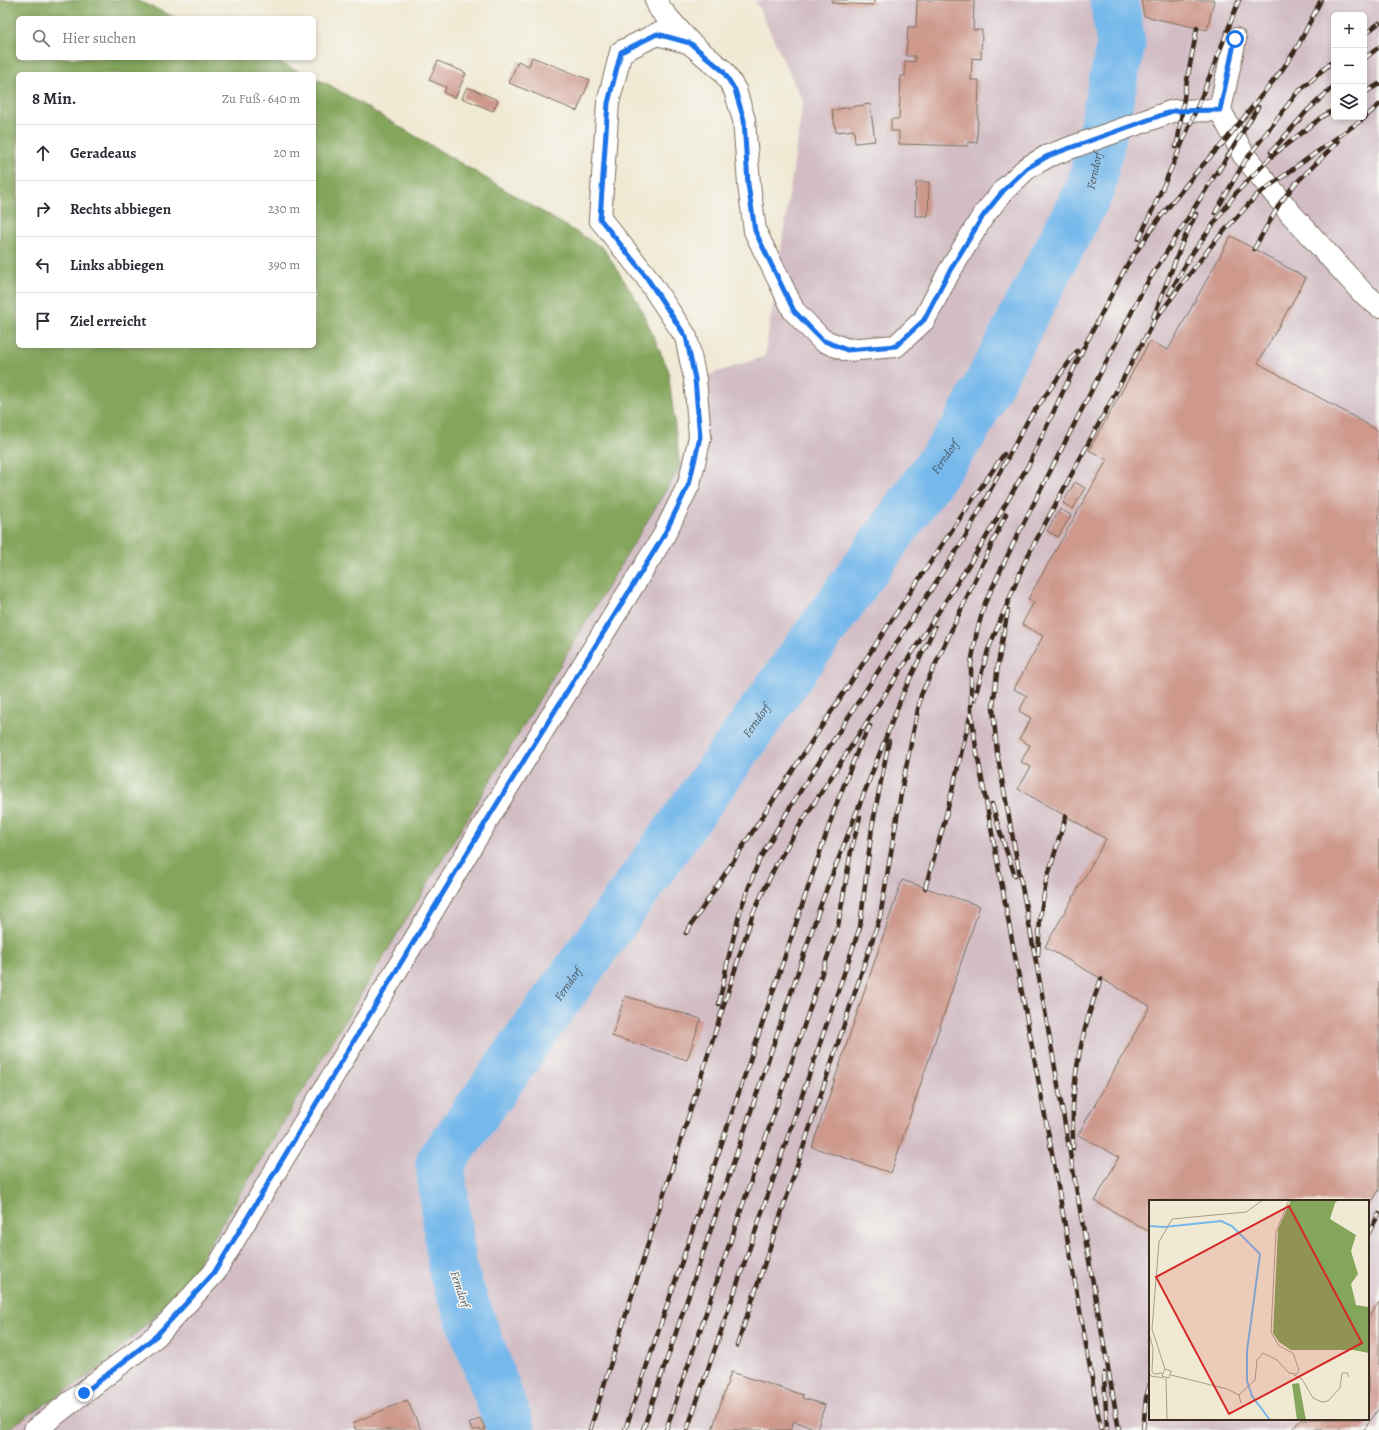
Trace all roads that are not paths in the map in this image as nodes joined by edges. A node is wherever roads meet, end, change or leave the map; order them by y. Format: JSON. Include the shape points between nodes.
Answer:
{"nodes":[{"id":1,"x":656,"y":0,"type":"edge"},
{"id":2,"x":1235,"y":39,"type":"dead end"},
{"id":3,"x":690,"y":43,"type":"junction"},
{"id":4,"x":1220,"y":110,"type":"junction"},
{"id":5,"x":1379,"y":306,"type":"edge"},
{"id":6,"x":35,"y":1430,"type":"edge"}],
"edges":[{"from":1,"to":3,"type":"lane","via":[[660,9]]},
{"from":2,"to":4,"type":"lane"},
{"from":3,"to":4,"type":"lane","via":[[723,71],[735,90],[744,120],[748,184],[755,231],[794,311],[822,340],[847,350],[896,346],[924,320],[983,216],[1004,190],[1027,168],[1048,156],[1173,111]]},
{"from":3,"to":6,"type":"lane","via":[[657,34],[621,52],[608,103],[600,219],[645,275],[686,337],[695,379],[700,437],[689,484],[667,530],[487,820],[214,1273],[156,1336]]},
{"from":4,"to":5,"type":"lane","via":[[1243,154],[1292,215],[1362,292]]}]}
